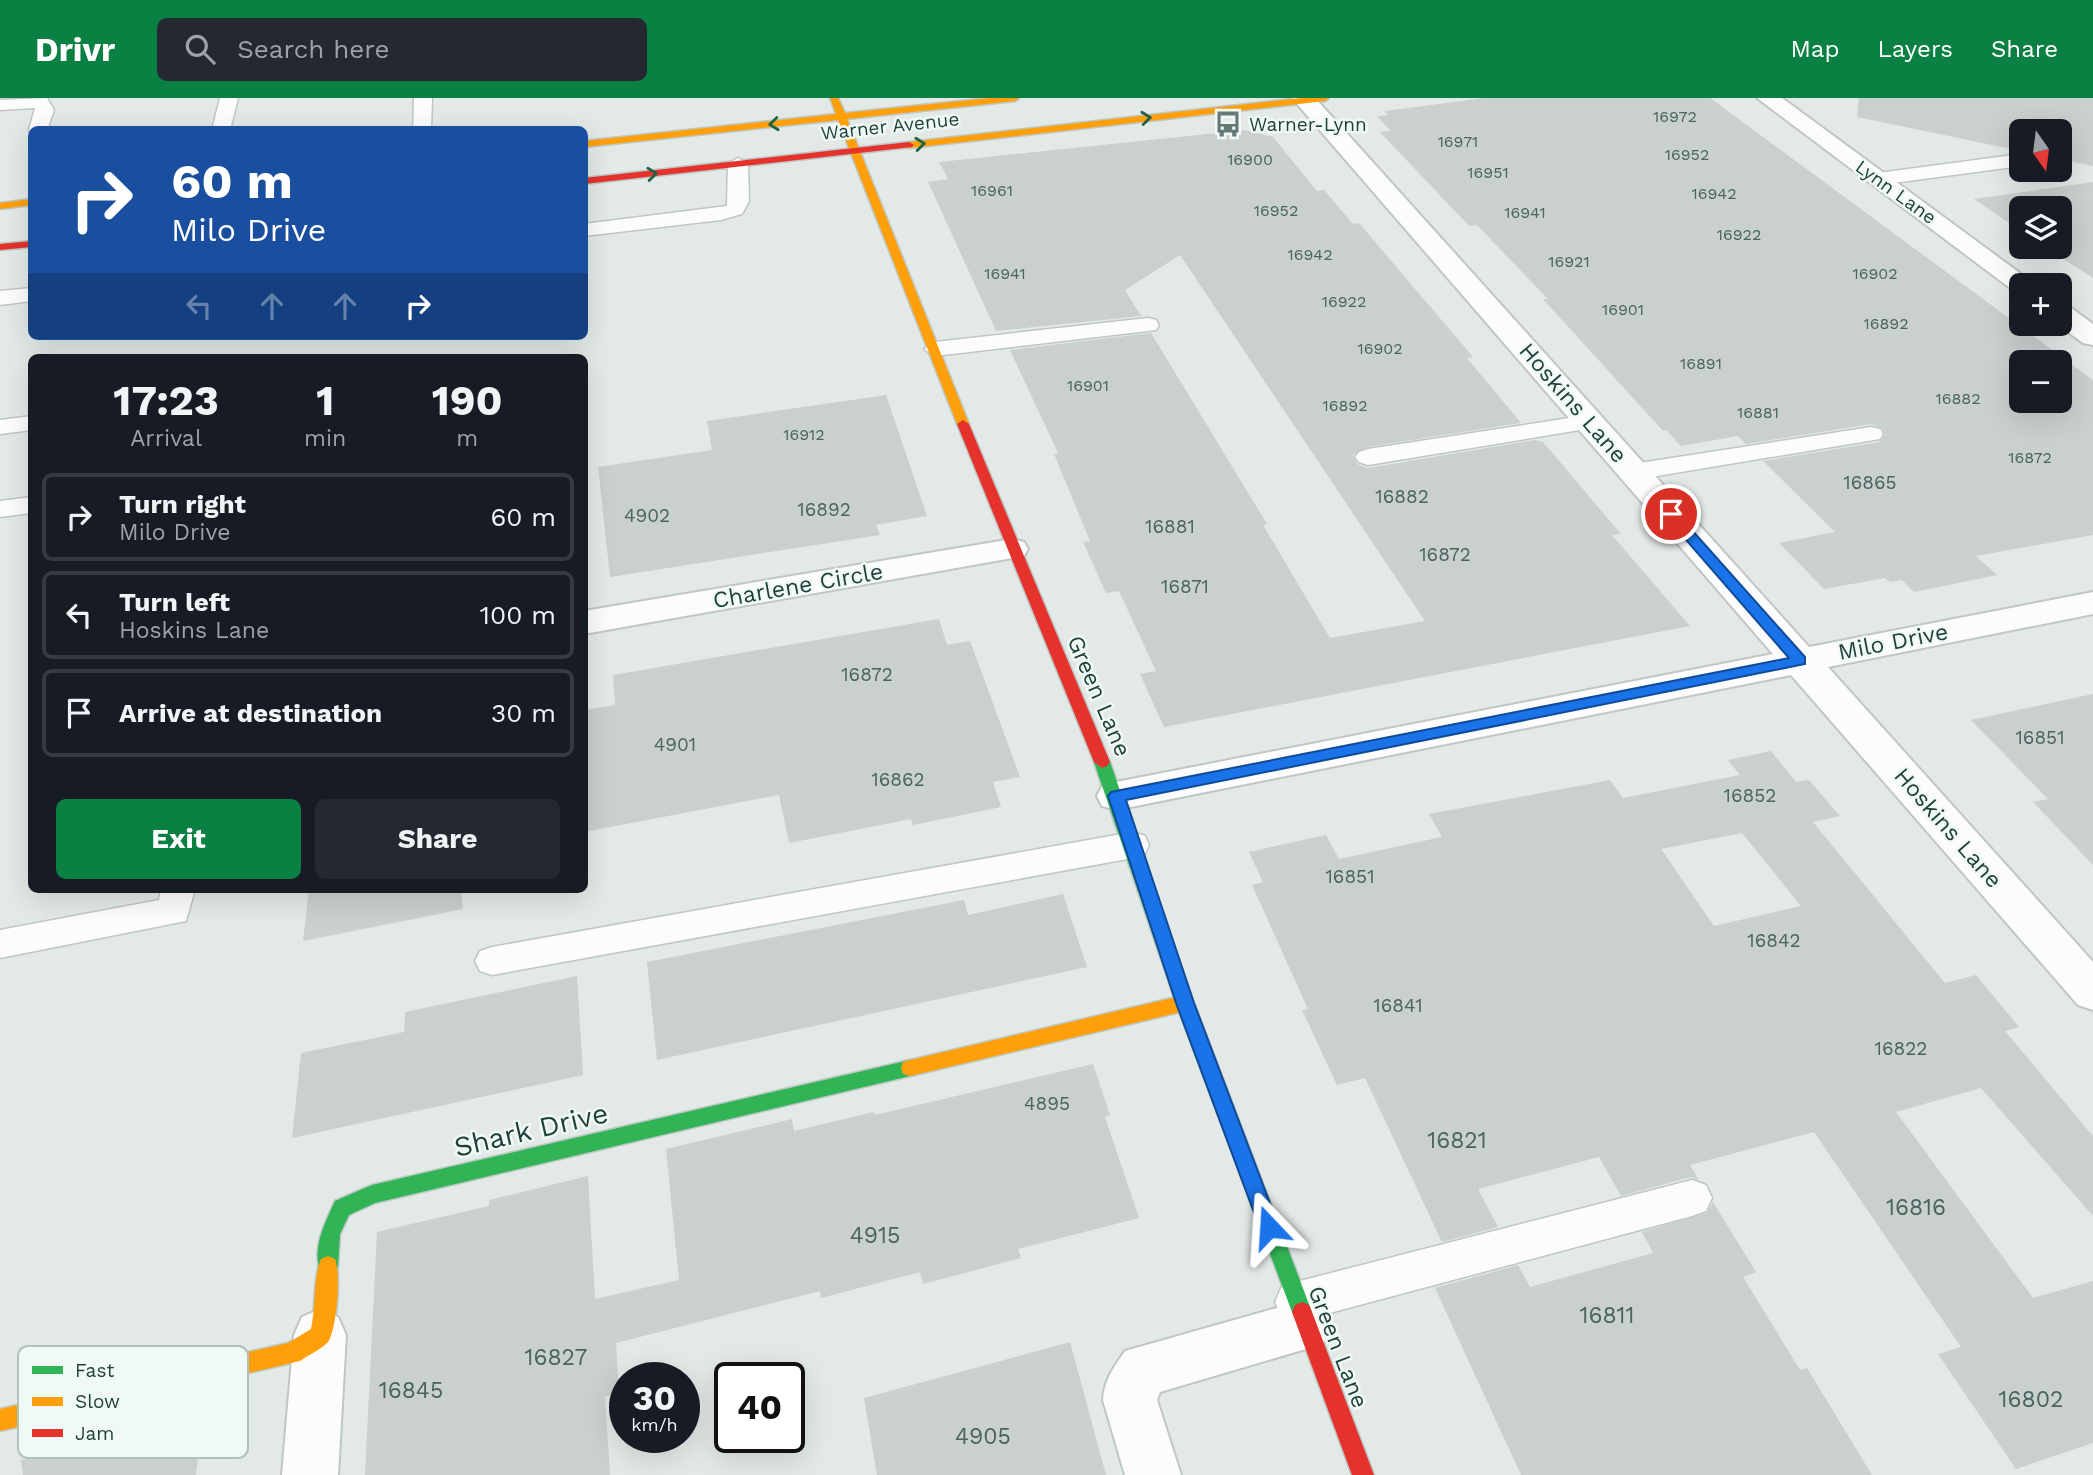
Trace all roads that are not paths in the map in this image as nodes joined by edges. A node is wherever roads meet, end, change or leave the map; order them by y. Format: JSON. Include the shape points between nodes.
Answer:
{"nodes":[{"id":1,"x":229,"y":98,"type":"edge"},
{"id":2,"x":424,"y":98,"type":"edge"},
{"id":3,"x":834,"y":98,"type":"edge"},
{"id":4,"x":1015,"y":98,"type":"edge"},
{"id":5,"x":1768,"y":98,"type":"edge"},
{"id":6,"x":1311,"y":99,"type":"edge"},
{"id":7,"x":0,"y":105,"type":"edge"},
{"id":8,"x":841,"y":117,"type":"junction"},
{"id":9,"x":39,"y":126,"type":"edge"},
{"id":10,"x":222,"y":126,"type":"edge"},
{"id":11,"x":422,"y":126,"type":"edge"},
{"id":12,"x":588,"y":144,"type":"edge"},
{"id":13,"x":852,"y":151,"type":"junction"},
{"id":14,"x":2009,"y":162,"type":"edge"},
{"id":15,"x":738,"y":164,"type":"junction"},
{"id":16,"x":1878,"y":178,"type":"junction"},
{"id":17,"x":588,"y":181,"type":"edge"},
{"id":18,"x":28,"y":202,"type":"edge"},
{"id":19,"x":0,"y":206,"type":"edge"},
{"id":20,"x":588,"y":229,"type":"edge"},
{"id":21,"x":28,"y":244,"type":"edge"},
{"id":22,"x":0,"y":247,"type":"edge"},
{"id":23,"x":2009,"y":275,"type":"edge"},
{"id":24,"x":28,"y":294,"type":"edge"},
{"id":25,"x":0,"y":298,"type":"edge"},
{"id":26,"x":2072,"y":322,"type":"edge"},
{"id":27,"x":1148,"y":325,"type":"dead end"},
{"id":28,"x":2093,"y":337,"type":"edge"},
{"id":29,"x":935,"y":349,"type":"junction"},
{"id":30,"x":1589,"y":422,"type":"junction"},
{"id":31,"x":28,"y":424,"type":"edge"},
{"id":32,"x":0,"y":427,"type":"edge"},
{"id":33,"x":1871,"y":435,"type":"dead end"},
{"id":34,"x":1368,"y":457,"type":"dead end"},
{"id":35,"x":1633,"y":472,"type":"junction"},
{"id":36,"x":28,"y":506,"type":"edge"},
{"id":37,"x":0,"y":509,"type":"edge"},
{"id":38,"x":1012,"y":549,"type":"junction"},
{"id":39,"x":2093,"y":603,"type":"edge"},
{"id":40,"x":588,"y":621,"type":"edge"},
{"id":41,"x":1800,"y":661,"type":"junction"},
{"id":42,"x":1116,"y":796,"type":"junction"},
{"id":43,"x":1133,"y":845,"type":"junction"},
{"id":44,"x":177,"y":893,"type":"edge"},
{"id":45,"x":0,"y":944,"type":"edge"},
{"id":46,"x":492,"y":961,"type":"dead end"},
{"id":47,"x":2093,"y":992,"type":"edge"},
{"id":48,"x":1185,"y":1003,"type":"junction"},
{"id":49,"x":1692,"y":1198,"type":"dead end"},
{"id":50,"x":1301,"y":1314,"type":"junction"},
{"id":51,"x":320,"y":1335,"type":"junction"},
{"id":52,"x":248,"y":1363,"type":"edge"},
{"id":53,"x":18,"y":1416,"type":"edge"},
{"id":54,"x":0,"y":1420,"type":"edge"},
{"id":55,"x":310,"y":1475,"type":"edge"},
{"id":56,"x":1153,"y":1475,"type":"edge"},
{"id":57,"x":1363,"y":1475,"type":"edge"}],
"edges":[{"from":1,"to":10,"type":"lane"},
{"from":2,"to":11,"type":"lane"},
{"from":3,"to":8,"type":"street","name":"Green Lane"},
{"from":4,"to":8,"type":"street","name":"Warner Avenue"},
{"from":5,"to":16,"type":"street","name":"Lynn Lane"},
{"from":13,"to":6,"type":"street","name":"Warner Avenue","one_way":true},
{"from":6,"to":30,"type":"street","name":"Hoskins Lane"},
{"from":7,"to":9,"type":"lane","via":[[41,102],[45,110]]},
{"from":8,"to":12,"type":"street","name":"Warner Avenue","one_way":true},
{"from":8,"to":13,"type":"street","name":"Green Lane"},
{"from":13,"to":15,"type":"street","name":"Warner Avenue"},
{"from":13,"to":29,"type":"street","name":"Green Lane"},
{"from":14,"to":16,"type":"lane"},
{"from":17,"to":15,"type":"street","name":"Warner Avenue","one_way":true},
{"from":15,"to":20,"type":"lane","via":[[740,201],[735,210]]},
{"from":16,"to":23,"type":"street","name":"Lynn Lane"},
{"from":18,"to":19,"type":"street"},
{"from":21,"to":22,"type":"street"},
{"from":24,"to":25,"type":"lane"},
{"from":26,"to":28,"type":"street"},
{"from":27,"to":29,"type":"lane"},
{"from":29,"to":38,"type":"street","name":"Green Lane"},
{"from":30,"to":34,"type":"lane"},
{"from":30,"to":35,"type":"street","name":"Hoskins Lane"},
{"from":31,"to":32,"type":"lane"},
{"from":33,"to":35,"type":"lane"},
{"from":35,"to":41,"type":"street","name":"Hoskins Lane"},
{"from":36,"to":37,"type":"lane"},
{"from":38,"to":40,"type":"street","name":"Charlene Circle"},
{"from":38,"to":42,"type":"street","name":"Green Lane"},
{"from":39,"to":41,"type":"street","name":"Milo Drive"},
{"from":41,"to":42,"type":"street","name":"Milo Drive"},
{"from":41,"to":47,"type":"street","name":"Hoskins Lane"},
{"from":42,"to":43,"type":"street","name":"Green Lane"},
{"from":43,"to":46,"type":"lane"},
{"from":43,"to":48,"type":"street","name":"Green Lane"},
{"from":44,"to":45,"type":"lane","via":[[174,911]]},
{"from":48,"to":50,"type":"street","name":"Green Lane"},
{"from":48,"to":51,"type":"street","name":"Shark Drive","via":[[372,1194],[342,1208],[330,1234]]},
{"from":49,"to":50,"type":"lane"},
{"from":50,"to":56,"type":"street","via":[[1144,1370],[1130,1389],[1130,1400]]},
{"from":50,"to":57,"type":"street","name":"Green Lane"},
{"from":51,"to":52,"type":"street","via":[[292,1353]]},
{"from":51,"to":55,"type":"street"},
{"from":53,"to":54,"type":"street"}]}
